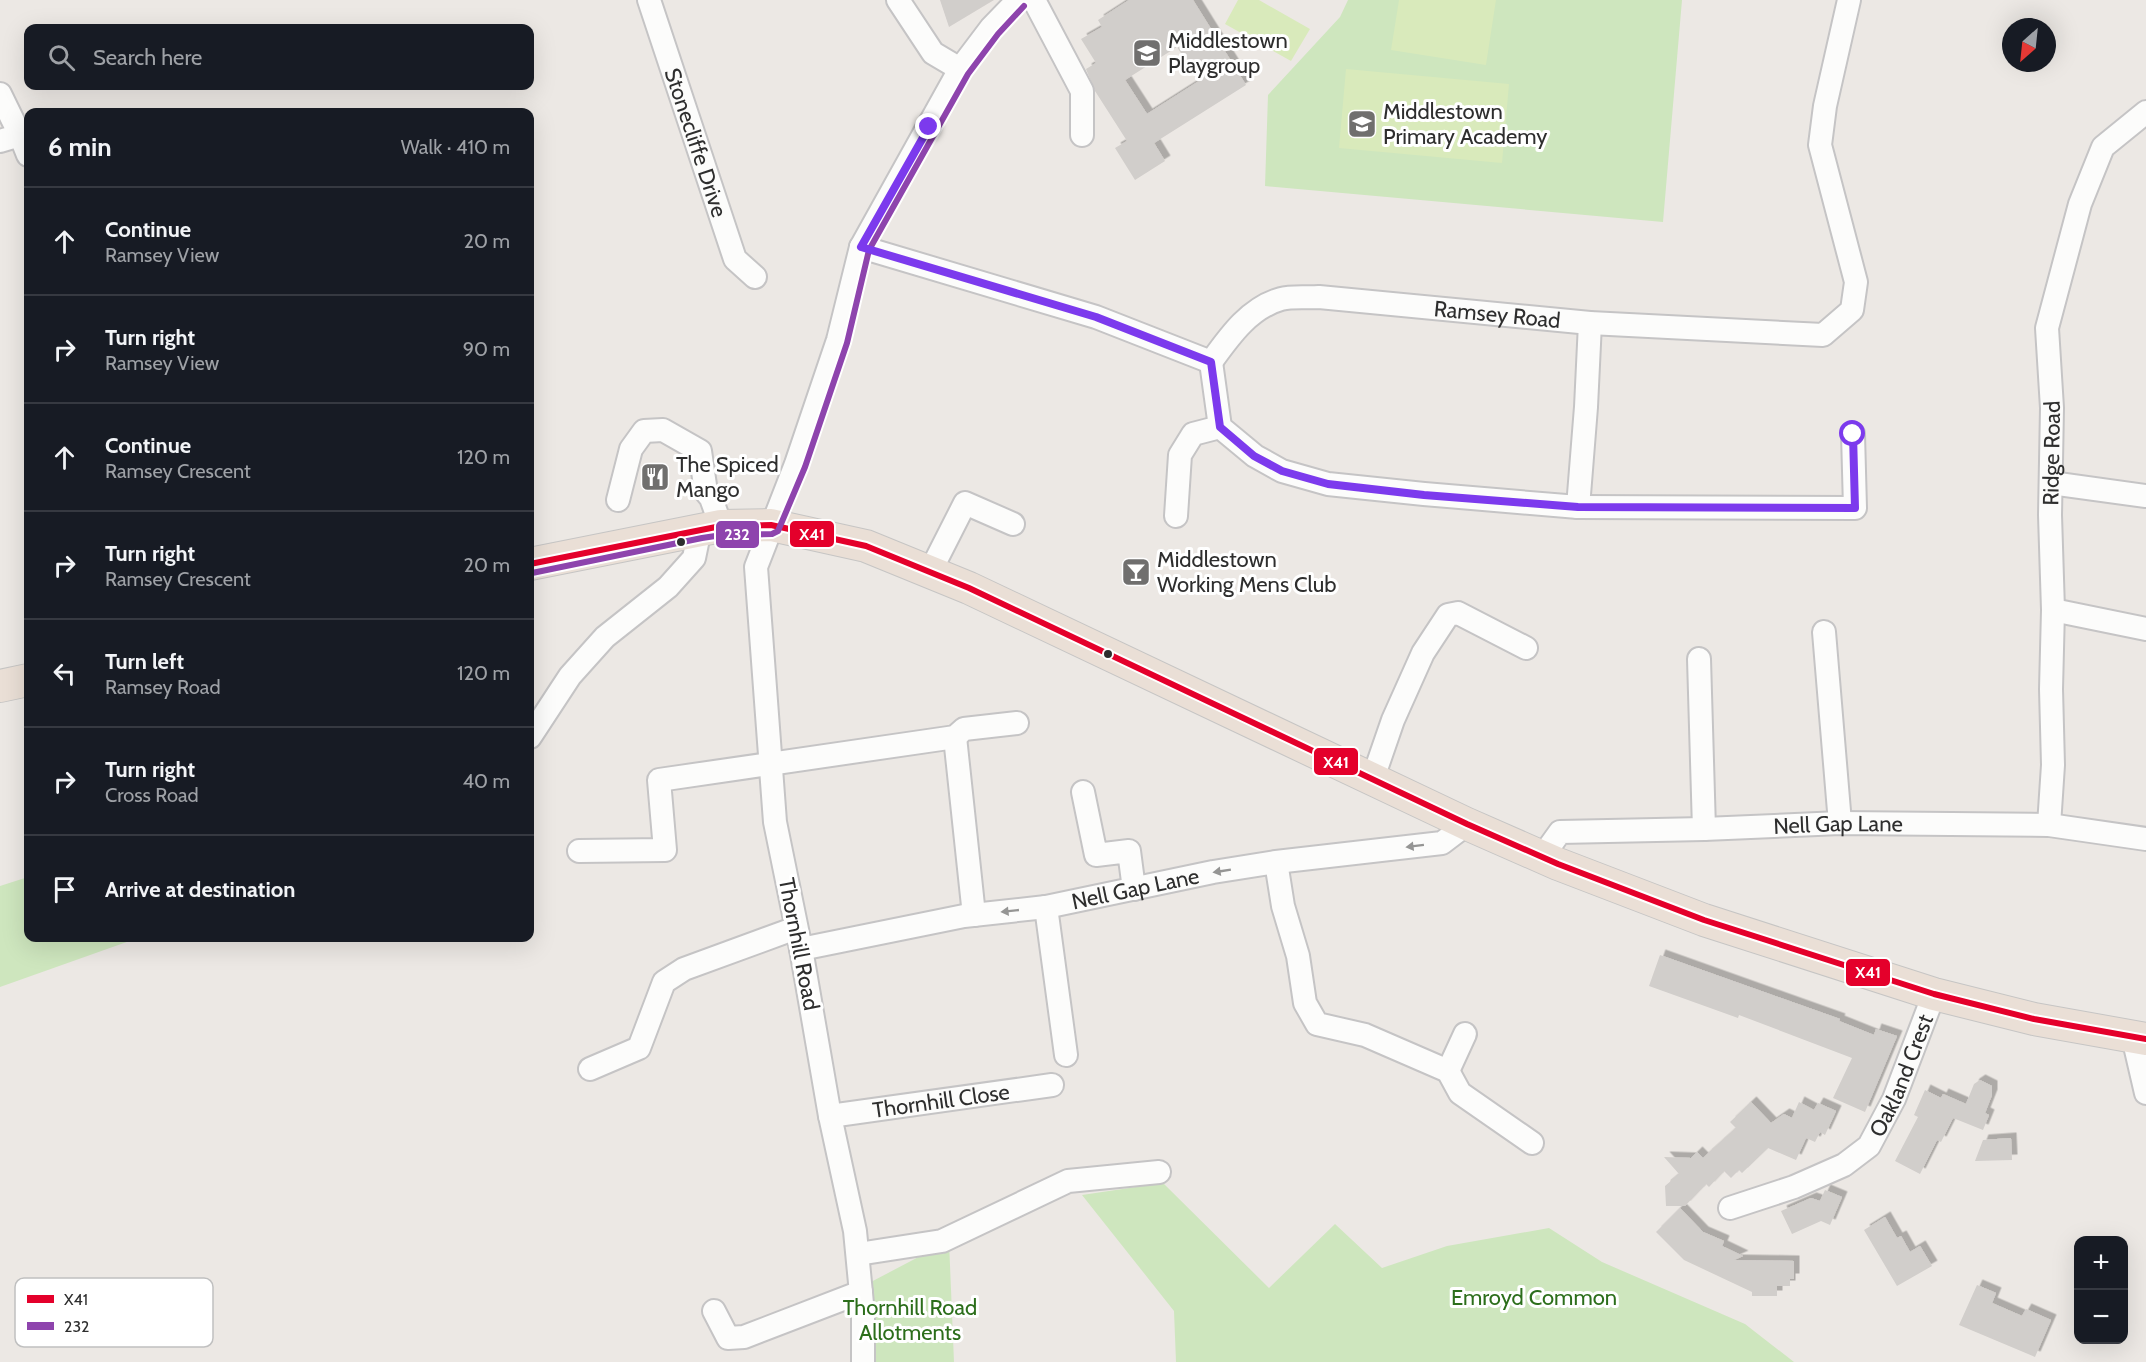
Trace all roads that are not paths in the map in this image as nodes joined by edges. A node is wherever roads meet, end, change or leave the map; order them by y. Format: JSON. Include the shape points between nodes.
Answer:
{"nodes":[{"id":1,"x":649,"y":0,"type":"edge"},
{"id":2,"x":898,"y":0,"type":"edge"},
{"id":3,"x":1018,"y":0,"type":"edge"},
{"id":4,"x":1034,"y":0,"type":"edge"},
{"id":5,"x":1849,"y":0,"type":"edge"},
{"id":6,"x":960,"y":69,"type":"junction"},
{"id":7,"x":0,"y":94,"type":"edge"},
{"id":8,"x":2146,"y":112,"type":"edge"},
{"id":9,"x":1082,"y":135,"type":"dead end"},
{"id":10,"x":16,"y":144,"type":"edge"},
{"id":11,"x":861,"y":247,"type":"junction"},
{"id":12,"x":755,"y":278,"type":"dead end"},
{"id":13,"x":1590,"y":323,"type":"junction"},
{"id":14,"x":1211,"y":362,"type":"junction"},
{"id":15,"x":1220,"y":427,"type":"junction"},
{"id":16,"x":1853,"y":434,"type":"dead end"},
{"id":17,"x":2051,"y":483,"type":"junction"},
{"id":18,"x":2146,"y":496,"type":"edge"},
{"id":19,"x":618,"y":500,"type":"dead end"},
{"id":20,"x":1578,"y":507,"type":"junction"},
{"id":21,"x":1176,"y":516,"type":"dead end"},
{"id":22,"x":1013,"y":524,"type":"dead end"},
{"id":23,"x":771,"y":525,"type":"junction"},
{"id":24,"x":710,"y":527,"type":"junction"},
{"id":25,"x":534,"y":563,"type":"edge"},
{"id":26,"x":930,"y":572,"type":"junction"},
{"id":27,"x":2053,"y":610,"type":"junction"},
{"id":28,"x":2146,"y":629,"type":"edge"},
{"id":29,"x":1824,"y":632,"type":"dead end"},
{"id":30,"x":1526,"y":648,"type":"dead end"},
{"id":31,"x":1699,"y":659,"type":"dead end"},
{"id":32,"x":24,"y":681,"type":"edge"},
{"id":33,"x":0,"y":686,"type":"edge"},
{"id":34,"x":1017,"y":723,"type":"dead end"},
{"id":35,"x":534,"y":731,"type":"edge"},
{"id":36,"x":955,"y":737,"type":"junction"},
{"id":37,"x":770,"y":763,"type":"junction"},
{"id":38,"x":1373,"y":778,"type":"junction"},
{"id":39,"x":1083,"y":792,"type":"dead end"},
{"id":40,"x":1840,"y":823,"type":"junction"},
{"id":41,"x":1467,"y":824,"type":"junction"},
{"id":42,"x":2049,"y":825,"type":"junction"},
{"id":43,"x":1704,"y":829,"type":"junction"},
{"id":44,"x":2146,"y":839,"type":"edge"},
{"id":45,"x":579,"y":851,"type":"dead end"},
{"id":46,"x":1542,"y":857,"type":"junction"},
{"id":47,"x":1276,"y":862,"type":"junction"},
{"id":48,"x":1134,"y":889,"type":"junction"},
{"id":49,"x":1046,"y":907,"type":"junction"},
{"id":50,"x":974,"y":915,"type":"junction"},
{"id":51,"x":799,"y":939,"type":"junction"},
{"id":52,"x":1934,"y":994,"type":"junction"},
{"id":53,"x":1465,"y":1034,"type":"dead end"},
{"id":54,"x":2140,"y":1038,"type":"edge"},
{"id":55,"x":1066,"y":1055,"type":"dead end"},
{"id":56,"x":590,"y":1069,"type":"dead end"},
{"id":57,"x":1448,"y":1071,"type":"junction"},
{"id":58,"x":1052,"y":1085,"type":"dead end"},
{"id":59,"x":2146,"y":1094,"type":"edge"},
{"id":60,"x":830,"y":1116,"type":"junction"},
{"id":61,"x":1532,"y":1143,"type":"dead end"},
{"id":62,"x":1159,"y":1172,"type":"dead end"},
{"id":63,"x":1730,"y":1208,"type":"dead end"},
{"id":64,"x":858,"y":1254,"type":"junction"},
{"id":65,"x":861,"y":1293,"type":"junction"},
{"id":66,"x":714,"y":1311,"type":"dead end"},
{"id":67,"x":863,"y":1362,"type":"edge"}],
"edges":[{"from":1,"to":12,"type":"street","name":"Stonecliffe Drive","via":[[735,259]]},
{"from":2,"to":6,"type":"street","via":[[933,53]]},
{"from":3,"to":6,"type":"street","name":"Thornhill Road"},
{"from":4,"to":9,"type":"street","via":[[1082,91]]},
{"from":5,"to":13,"type":"street","name":"Ramsey Road","via":[[1820,145],[1856,282],[1852,310],[1823,335]]},
{"from":6,"to":11,"type":"street","name":"Thornhill Road"},
{"from":7,"to":10,"type":"street"},
{"from":8,"to":17,"type":"street","name":"Ridge Road","via":[[2103,147],[2080,204],[2050,317]]},
{"from":11,"to":14,"type":"street","via":[[1096,317]]},
{"from":11,"to":23,"type":"street","name":"Thornhill Road","via":[[838,340]]},
{"from":13,"to":14,"type":"street","name":"Ramsey Road","via":[[1319,297],[1281,299],[1251,314]]},
{"from":13,"to":20,"type":"street"},
{"from":14,"to":15,"type":"street"},
{"from":15,"to":20,"type":"street","via":[[1254,456],[1282,471],[1328,484]]},
{"from":15,"to":21,"type":"street","via":[[1193,434],[1180,455]]},
{"from":16,"to":20,"type":"street","via":[[1855,508]]},
{"from":17,"to":18,"type":"street"},
{"from":17,"to":27,"type":"street","name":"Ridge Road"},
{"from":19,"to":24,"type":"street","via":[[631,449],[644,430],[663,430],[700,451],[706,492],[711,498]]},
{"from":22,"to":26,"type":"street","via":[[965,502]]},
{"from":23,"to":24,"type":"highway"},
{"from":23,"to":26,"type":"highway","via":[[866,546]]},
{"from":23,"to":37,"type":"street","name":"Thornhill Road","via":[[756,567]]},
{"from":24,"to":25,"type":"highway"},
{"from":24,"to":35,"type":"street","via":[[694,558],[668,587],[605,637],[570,676]]},
{"from":26,"to":38,"type":"highway"},
{"from":27,"to":28,"type":"street"},
{"from":27,"to":42,"type":"street","name":"Ridge Road"},
{"from":29,"to":40,"type":"street"},
{"from":30,"to":38,"type":"street","via":[[1458,613],[1448,615],[1423,653]]},
{"from":31,"to":43,"type":"street"},
{"from":32,"to":33,"type":"highway"},
{"from":34,"to":36,"type":"street","via":[[964,729]]},
{"from":36,"to":37,"type":"street"},
{"from":36,"to":50,"type":"street"},
{"from":37,"to":45,"type":"street","via":[[659,780],[665,850]]},
{"from":37,"to":51,"type":"street","name":"Thornhill Road","via":[[775,822]]},
{"from":38,"to":41,"type":"highway"},
{"from":39,"to":48,"type":"street","via":[[1096,855],[1129,851]]},
{"from":40,"to":42,"type":"street","name":"Nell Gap Lane"},
{"from":40,"to":43,"type":"street","name":"Nell Gap Lane"},
{"from":41,"to":46,"type":"highway"},
{"from":41,"to":47,"type":"street","name":"Nell Gap Lane","one_way":true,"via":[[1442,843]]},
{"from":42,"to":44,"type":"street","name":"Nell Gap Lane"},
{"from":43,"to":46,"type":"street","name":"Nell Gap Lane","via":[[1560,832]]},
{"from":46,"to":52,"type":"highway","via":[[1704,920]]},
{"from":47,"to":48,"type":"street","name":"Nell Gap Lane","one_way":true},
{"from":47,"to":57,"type":"street","via":[[1305,1003],[1317,1024],[1365,1035]]},
{"from":48,"to":49,"type":"street","name":"Nell Gap Lane"},
{"from":49,"to":50,"type":"street","name":"Nell Gap Lane","one_way":true},
{"from":49,"to":55,"type":"street"},
{"from":50,"to":51,"type":"street","name":"Nell Gap Lane"},
{"from":51,"to":56,"type":"street","name":"Nell Gap Lane","via":[[684,969],[664,982],[639,1048]]},
{"from":51,"to":60,"type":"street","name":"Thornhill Road"},
{"from":52,"to":54,"type":"highway","via":[[2034,1020]]},
{"from":52,"to":63,"type":"street","name":"Oakland Crest","via":[[1894,1099],[1869,1146],[1844,1165]]},
{"from":53,"to":57,"type":"street"},
{"from":54,"to":59,"type":"street"},
{"from":57,"to":61,"type":"street","via":[[1460,1093]]},
{"from":58,"to":60,"type":"street","name":"Thornhill Close"},
{"from":60,"to":64,"type":"street","name":"Thornhill Road"},
{"from":62,"to":64,"type":"street","via":[[1068,1181],[942,1241]]},
{"from":64,"to":65,"type":"street","name":"Thornhill Road"},
{"from":65,"to":66,"type":"street","via":[[744,1337],[728,1338]]},
{"from":65,"to":67,"type":"street","name":"Thornhill Road"}]}
